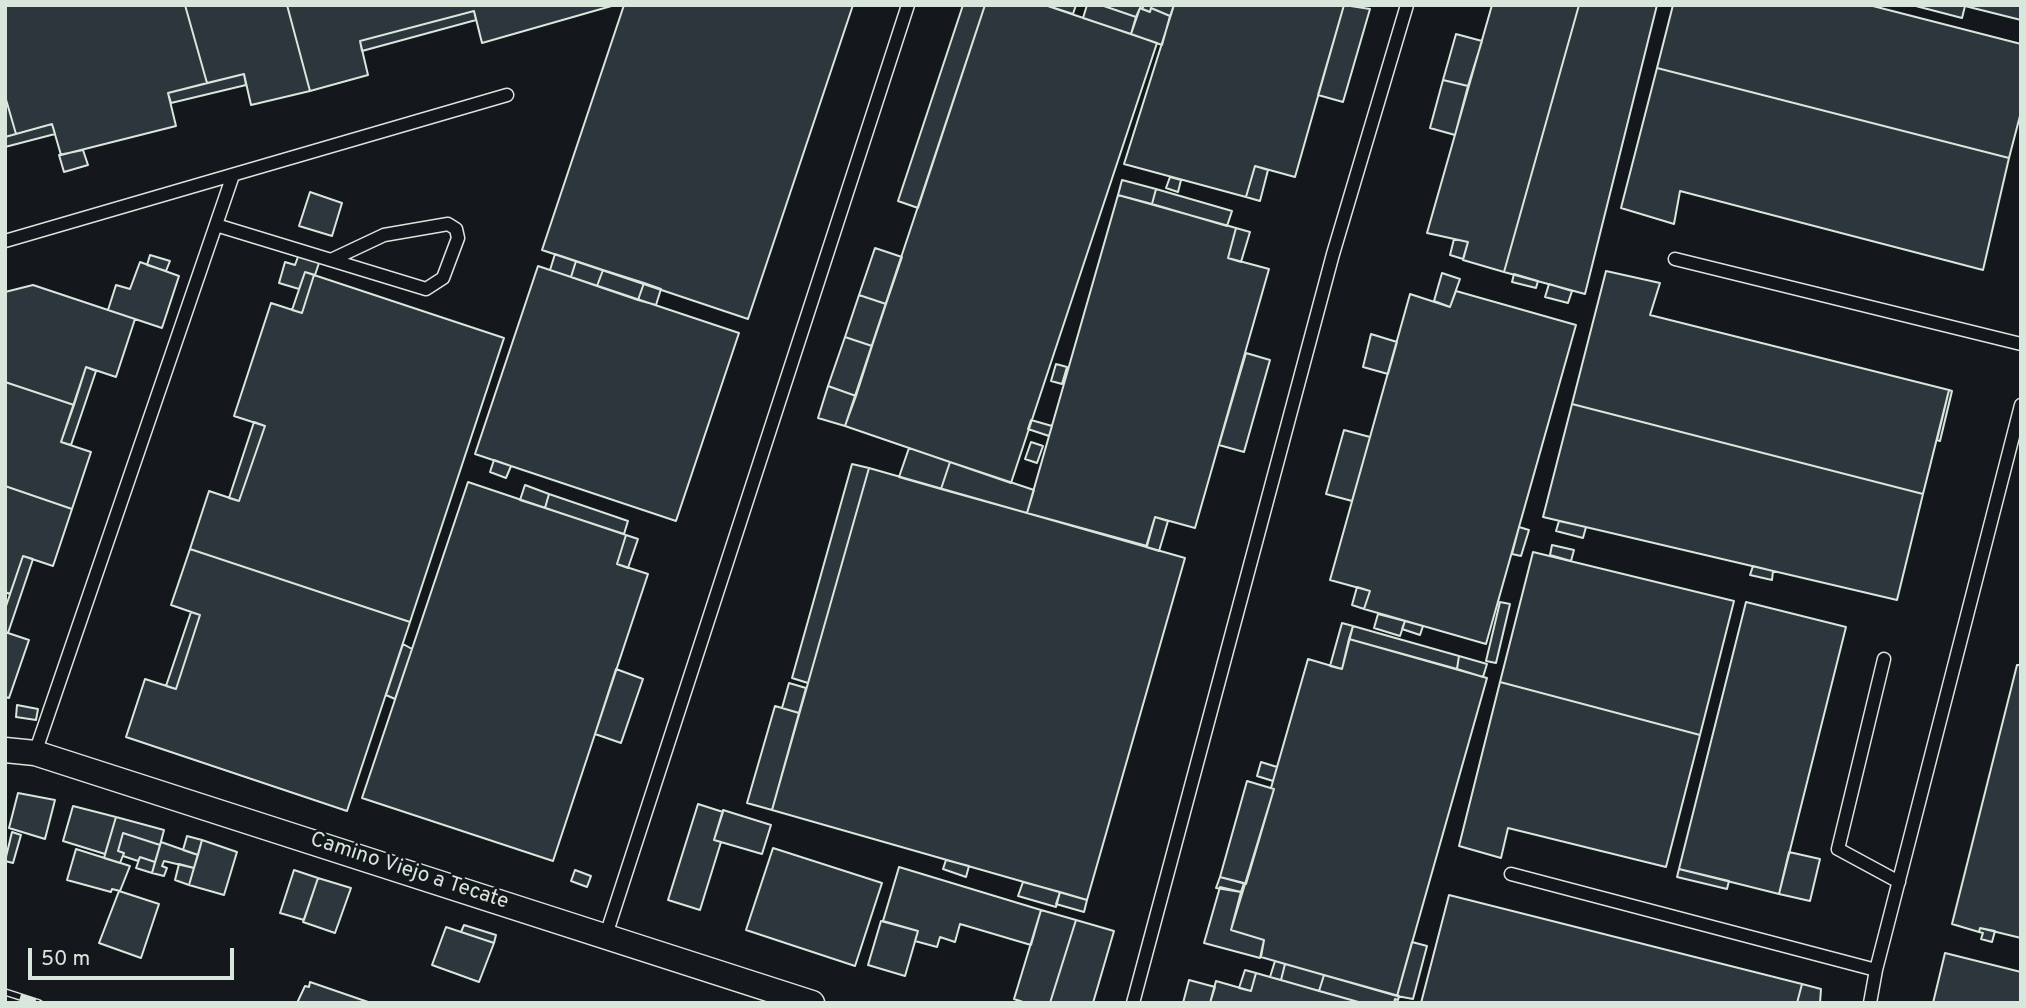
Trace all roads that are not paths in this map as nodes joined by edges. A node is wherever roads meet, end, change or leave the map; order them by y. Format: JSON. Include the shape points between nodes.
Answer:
{"nodes":[{"id":1,"x":908,"y":5,"type":"edge"},
{"id":2,"x":1407,"y":5,"type":"edge"},
{"id":3,"x":507,"y":95,"type":"dead end"},
{"id":4,"x":233,"y":175,"type":"junction"},
{"id":5,"x":216,"y":225,"type":"junction"},
{"id":6,"x":5,"y":241,"type":"edge"},
{"id":7,"x":331,"y":260,"type":"junction"},
{"id":8,"x":1675,"y":260,"type":"dead end"},
{"id":9,"x":2021,"y":344,"type":"edge"},
{"id":10,"x":2021,"y":405,"type":"edge"},
{"id":11,"x":1884,"y":659,"type":"dead end"},
{"id":12,"x":5,"y":750,"type":"edge"},
{"id":13,"x":35,"y":753,"type":"junction"},
{"id":14,"x":1511,"y":874,"type":"dead end"},
{"id":15,"x":1899,"y":882,"type":"junction"},
{"id":16,"x":606,"y":935,"type":"junction"},
{"id":17,"x":1876,"y":970,"type":"junction"},
{"id":18,"x":812,"y":1003,"type":"edge"},
{"id":19,"x":1133,"y":1003,"type":"edge"},
{"id":20,"x":1870,"y":1003,"type":"edge"}],
"edges":[{"from":1,"to":16,"type":"lane"},
{"from":2,"to":19,"type":"lane","via":[[1333,254]]},
{"from":3,"to":4,"type":"lane"},
{"from":4,"to":5,"type":"lane"},
{"from":4,"to":6,"type":"lane"},
{"from":5,"to":7,"type":"lane"},
{"from":5,"to":13,"type":"lane"},
{"from":7,"to":7,"type":"lane","via":[[426,289],[443,278],[458,238],[456,229],[448,224],[384,235]]},
{"from":8,"to":9,"type":"lane"},
{"from":10,"to":15,"type":"lane"},
{"from":11,"to":15,"type":"lane","via":[[1838,849]]},
{"from":12,"to":13,"type":"street","name":"Camino Viejo a Tecate"},
{"from":13,"to":16,"type":"street","name":"Camino Viejo a Tecate"},
{"from":14,"to":17,"type":"lane"},
{"from":15,"to":17,"type":"lane"},
{"from":16,"to":18,"type":"street","name":"Camino Viejo a Tecate"},
{"from":17,"to":20,"type":"lane"}]}
